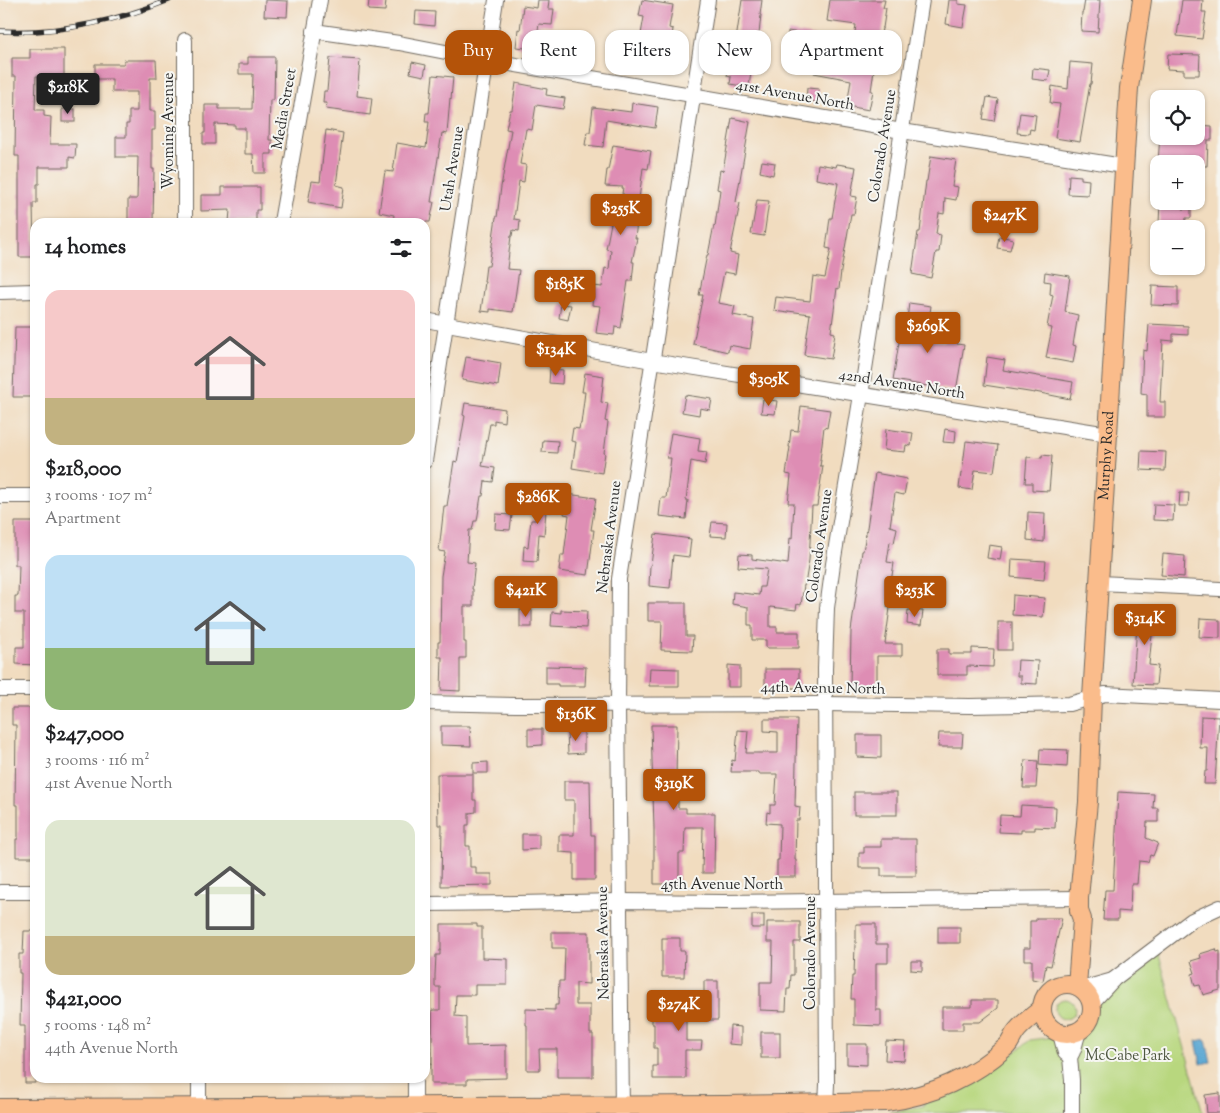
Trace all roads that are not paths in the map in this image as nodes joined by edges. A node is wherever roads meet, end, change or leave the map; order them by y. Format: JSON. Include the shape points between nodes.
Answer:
{"nodes":[{"id":1,"x":320,"y":0,"type":"edge"},
{"id":2,"x":496,"y":0,"type":"edge"},
{"id":3,"x":708,"y":0,"type":"edge"},
{"id":4,"x":922,"y":0,"type":"edge"},
{"id":5,"x":1142,"y":0,"type":"edge"},
{"id":6,"x":492,"y":30,"type":"edge"},
{"id":7,"x":314,"y":31,"type":"junction"},
{"id":8,"x":185,"y":40,"type":"dead end"},
{"id":9,"x":445,"y":52,"type":"edge"},
{"id":10,"x":512,"y":64,"type":"edge"},
{"id":11,"x":485,"y":75,"type":"edge"},
{"id":12,"x":694,"y":95,"type":"junction"},
{"id":13,"x":902,"y":131,"type":"junction"},
{"id":14,"x":1123,"y":166,"type":"junction"},
{"id":15,"x":185,"y":218,"type":"edge"},
{"id":16,"x":282,"y":218,"type":"edge"},
{"id":17,"x":30,"y":291,"type":"edge"},
{"id":18,"x":0,"y":292,"type":"edge"},
{"id":19,"x":430,"y":321,"type":"edge"},
{"id":20,"x":446,"y":324,"type":"junction"},
{"id":21,"x":652,"y":361,"type":"junction"},
{"id":22,"x":861,"y":395,"type":"junction"},
{"id":23,"x":430,"y":428,"type":"edge"},
{"id":24,"x":1108,"y":434,"type":"junction"},
{"id":25,"x":0,"y":496,"type":"edge"},
{"id":26,"x":30,"y":496,"type":"edge"},
{"id":27,"x":1100,"y":583,"type":"junction"},
{"id":28,"x":1220,"y":589,"type":"edge"},
{"id":29,"x":0,"y":689,"type":"edge"},
{"id":30,"x":30,"y":689,"type":"edge"},
{"id":31,"x":1092,"y":698,"type":"junction"},
{"id":32,"x":1220,"y":700,"type":"edge"},
{"id":33,"x":430,"y":703,"type":"edge"},
{"id":34,"x":825,"y":704,"type":"junction"},
{"id":35,"x":618,"y":705,"type":"junction"},
{"id":36,"x":0,"y":892,"type":"edge"},
{"id":37,"x":30,"y":892,"type":"edge"},
{"id":38,"x":620,"y":901,"type":"junction"},
{"id":39,"x":827,"y":901,"type":"junction"},
{"id":40,"x":430,"y":904,"type":"edge"},
{"id":41,"x":1079,"y":905,"type":"junction"},
{"id":42,"x":1220,"y":907,"type":"edge"},
{"id":43,"x":1114,"y":979,"type":"junction"},
{"id":44,"x":1058,"y":986,"type":"junction"},
{"id":45,"x":1079,"y":987,"type":"junction"},
{"id":46,"x":1092,"y":1004,"type":"junction"},
{"id":47,"x":1041,"y":1009,"type":"junction"},
{"id":48,"x":1055,"y":1031,"type":"junction"},
{"id":49,"x":1080,"y":1031,"type":"junction"},
{"id":50,"x":1010,"y":1044,"type":"junction"},
{"id":51,"x":1070,"y":1057,"type":"junction"},
{"id":52,"x":199,"y":1083,"type":"edge"},
{"id":53,"x":415,"y":1083,"type":"edge"},
{"id":54,"x":826,"y":1104,"type":"junction"},
{"id":55,"x":0,"y":1108,"type":"edge"},
{"id":56,"x":622,"y":1109,"type":"edge"},
{"id":57,"x":199,"y":1110,"type":"edge"},
{"id":58,"x":415,"y":1110,"type":"edge"},
{"id":59,"x":1072,"y":1113,"type":"edge"}],
"edges":[{"from":1,"to":7,"type":"street","name":"Media Street"},
{"from":2,"to":6,"type":"street","name":"Utah Avenue"},
{"from":3,"to":12,"type":"street","name":"Nebraska Avenue"},
{"from":4,"to":13,"type":"street","name":"Colorado Avenue"},
{"from":5,"to":14,"type":"main road","name":"Murphy Road","via":[[1129,88]]},
{"from":7,"to":9,"type":"street","name":"41st Avenue North"},
{"from":7,"to":16,"type":"street","name":"Media Street"},
{"from":8,"to":15,"type":"street","name":"Wyoming Avenue"},
{"from":10,"to":12,"type":"street","name":"41st Avenue North"},
{"from":11,"to":20,"type":"street","name":"Utah Avenue"},
{"from":12,"to":13,"type":"street","name":"41st Avenue North"},
{"from":12,"to":21,"type":"street","name":"Nebraska Avenue"},
{"from":13,"to":14,"type":"street","name":"41st Avenue North"},
{"from":13,"to":22,"type":"street","name":"Colorado Avenue"},
{"from":14,"to":24,"type":"main road","name":"Murphy Road"},
{"from":17,"to":18,"type":"street"},
{"from":19,"to":20,"type":"street","name":"42nd Avenue North"},
{"from":20,"to":21,"type":"street","name":"42nd Avenue North"},
{"from":20,"to":23,"type":"street","name":"Utah Avenue"},
{"from":21,"to":22,"type":"street","name":"42nd Avenue North"},
{"from":21,"to":35,"type":"street","name":"Nebraska Avenue","via":[[619,580]]},
{"from":22,"to":24,"type":"street","name":"42nd Avenue North"},
{"from":22,"to":34,"type":"street","name":"Colorado Avenue","via":[[827,608]]},
{"from":24,"to":27,"type":"main road","name":"Murphy Road"},
{"from":25,"to":26,"type":"street"},
{"from":27,"to":28,"type":"street"},
{"from":27,"to":31,"type":"main road","name":"Murphy Road"},
{"from":29,"to":30,"type":"street"},
{"from":31,"to":32,"type":"street","name":"44th Avenue North","via":[[1105,694]]},
{"from":31,"to":34,"type":"street","name":"44th Avenue North","via":[[1069,704],[981,706]]},
{"from":31,"to":41,"type":"main road","name":"Murphy Road","via":[[1088,802]]},
{"from":33,"to":35,"type":"street","name":"44th Avenue North"},
{"from":34,"to":35,"type":"street","name":"44th Avenue North"},
{"from":34,"to":39,"type":"street","name":"Colorado Avenue"},
{"from":35,"to":38,"type":"street","name":"Nebraska Avenue"},
{"from":36,"to":37,"type":"street"},
{"from":38,"to":39,"type":"street","name":"45th Avenue North"},
{"from":38,"to":40,"type":"street","name":"45th Avenue North"},
{"from":38,"to":56,"type":"street","name":"Nebraska Avenue"},
{"from":39,"to":41,"type":"street","name":"45th Avenue North"},
{"from":39,"to":54,"type":"street","name":"Colorado Avenue"},
{"from":41,"to":44,"type":"main road","name":"Murphy Road","via":[[1071,918],[1068,964]]},
{"from":41,"to":45,"type":"main road","name":"Murphy Road","via":[[1082,918]]},
{"from":42,"to":43,"type":"street","via":[[1192,920]]},
{"from":43,"to":45,"type":"street"},
{"from":43,"to":46,"type":"street"},
{"from":44,"to":45,"type":"main road","via":[[1070,984]]},
{"from":44,"to":47,"type":"main road","via":[[1044,996]]},
{"from":45,"to":46,"type":"main road"},
{"from":46,"to":49,"type":"main road","via":[[1090,1020]]},
{"from":47,"to":48,"type":"main road","via":[[1043,1019]]},
{"from":47,"to":50,"type":"main road","via":[[1016,1032]]},
{"from":48,"to":49,"type":"main road","via":[[1070,1035]]},
{"from":48,"to":50,"type":"main road","via":[[1044,1028],[1017,1044]]},
{"from":48,"to":51,"type":"street"},
{"from":49,"to":51,"type":"street"},
{"from":50,"to":54,"type":"main road","via":[[964,1077],[923,1095],[881,1102]]},
{"from":51,"to":59,"type":"street"},
{"from":52,"to":57,"type":"street"},
{"from":53,"to":58,"type":"street"},
{"from":54,"to":56,"type":"main road"},
{"from":55,"to":57,"type":"main road"},
{"from":56,"to":58,"type":"main road"},
{"from":57,"to":58,"type":"main road"}]}
